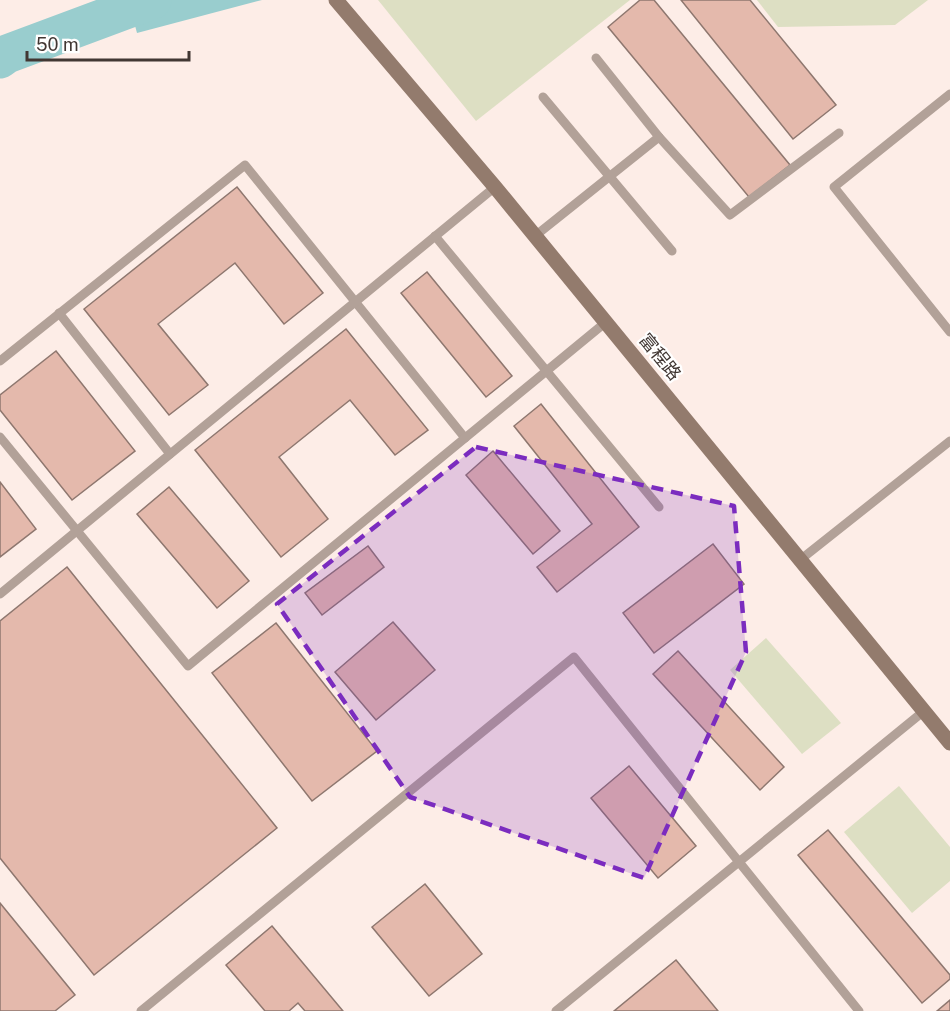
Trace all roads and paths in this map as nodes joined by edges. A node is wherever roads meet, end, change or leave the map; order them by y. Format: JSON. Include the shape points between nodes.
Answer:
{"nodes":[{"id":1,"x":339,"y":4,"type":"edge"},
{"id":2,"x":596,"y":58,"type":"dead end"},
{"id":3,"x":950,"y":94,"type":"edge"},
{"id":4,"x":543,"y":97,"type":"dead end"},
{"id":5,"x":839,"y":133,"type":"dead end"},
{"id":6,"x":659,"y":137,"type":"junction"},
{"id":7,"x":611,"y":175,"type":"junction"},
{"id":8,"x":495,"y":186,"type":"junction"},
{"id":9,"x":435,"y":236,"type":"junction"},
{"id":10,"x":535,"y":236,"type":"junction"},
{"id":11,"x":672,"y":251,"type":"dead end"},
{"id":12,"x":355,"y":301,"type":"junction"},
{"id":13,"x":59,"y":313,"type":"junction"},
{"id":14,"x":606,"y":322,"type":"junction"},
{"id":15,"x":950,"y":332,"type":"edge"},
{"id":16,"x":0,"y":361,"type":"edge"},
{"id":17,"x":546,"y":371,"type":"junction"},
{"id":18,"x":0,"y":436,"type":"edge"},
{"id":19,"x":465,"y":438,"type":"junction"},
{"id":20,"x":950,"y":441,"type":"edge"},
{"id":21,"x":170,"y":454,"type":"junction"},
{"id":22,"x":658,"y":507,"type":"dead end"},
{"id":23,"x":77,"y":530,"type":"junction"},
{"id":24,"x":800,"y":560,"type":"junction"},
{"id":25,"x":0,"y":594,"type":"edge"},
{"id":26,"x":924,"y":711,"type":"junction"},
{"id":27,"x":950,"y":743,"type":"edge"},
{"id":28,"x":739,"y":862,"type":"junction"},
{"id":29,"x":141,"y":1011,"type":"edge"},
{"id":30,"x":556,"y":1011,"type":"edge"},
{"id":31,"x":859,"y":1011,"type":"edge"}],
"edges":[{"from":1,"to":8,"type":"main road","name":"富程路"},
{"from":2,"to":6,"type":"lane"},
{"from":3,"to":15,"type":"lane","via":[[834,187]]},
{"from":4,"to":7,"type":"lane"},
{"from":5,"to":6,"type":"lane","via":[[730,215]]},
{"from":6,"to":7,"type":"lane"},
{"from":7,"to":10,"type":"lane"},
{"from":7,"to":11,"type":"lane"},
{"from":8,"to":9,"type":"lane"},
{"from":8,"to":10,"type":"main road","name":"富程路"},
{"from":9,"to":12,"type":"lane"},
{"from":9,"to":17,"type":"lane"},
{"from":10,"to":14,"type":"main road","name":"富程路"},
{"from":12,"to":13,"type":"lane","via":[[245,165]]},
{"from":12,"to":19,"type":"lane"},
{"from":12,"to":21,"type":"lane"},
{"from":13,"to":16,"type":"lane"},
{"from":13,"to":21,"type":"lane"},
{"from":14,"to":17,"type":"lane"},
{"from":14,"to":24,"type":"main road","name":"富程路"},
{"from":17,"to":19,"type":"lane"},
{"from":17,"to":22,"type":"lane"},
{"from":18,"to":23,"type":"lane"},
{"from":19,"to":23,"type":"lane","via":[[188,666]]},
{"from":20,"to":24,"type":"lane"},
{"from":21,"to":23,"type":"lane"},
{"from":23,"to":25,"type":"lane"},
{"from":24,"to":26,"type":"main road","name":"富程路"},
{"from":26,"to":27,"type":"main road","name":"富程路"},
{"from":26,"to":28,"type":"lane"},
{"from":28,"to":29,"type":"lane","via":[[574,657]]},
{"from":28,"to":30,"type":"lane"},
{"from":28,"to":31,"type":"lane"}]}
